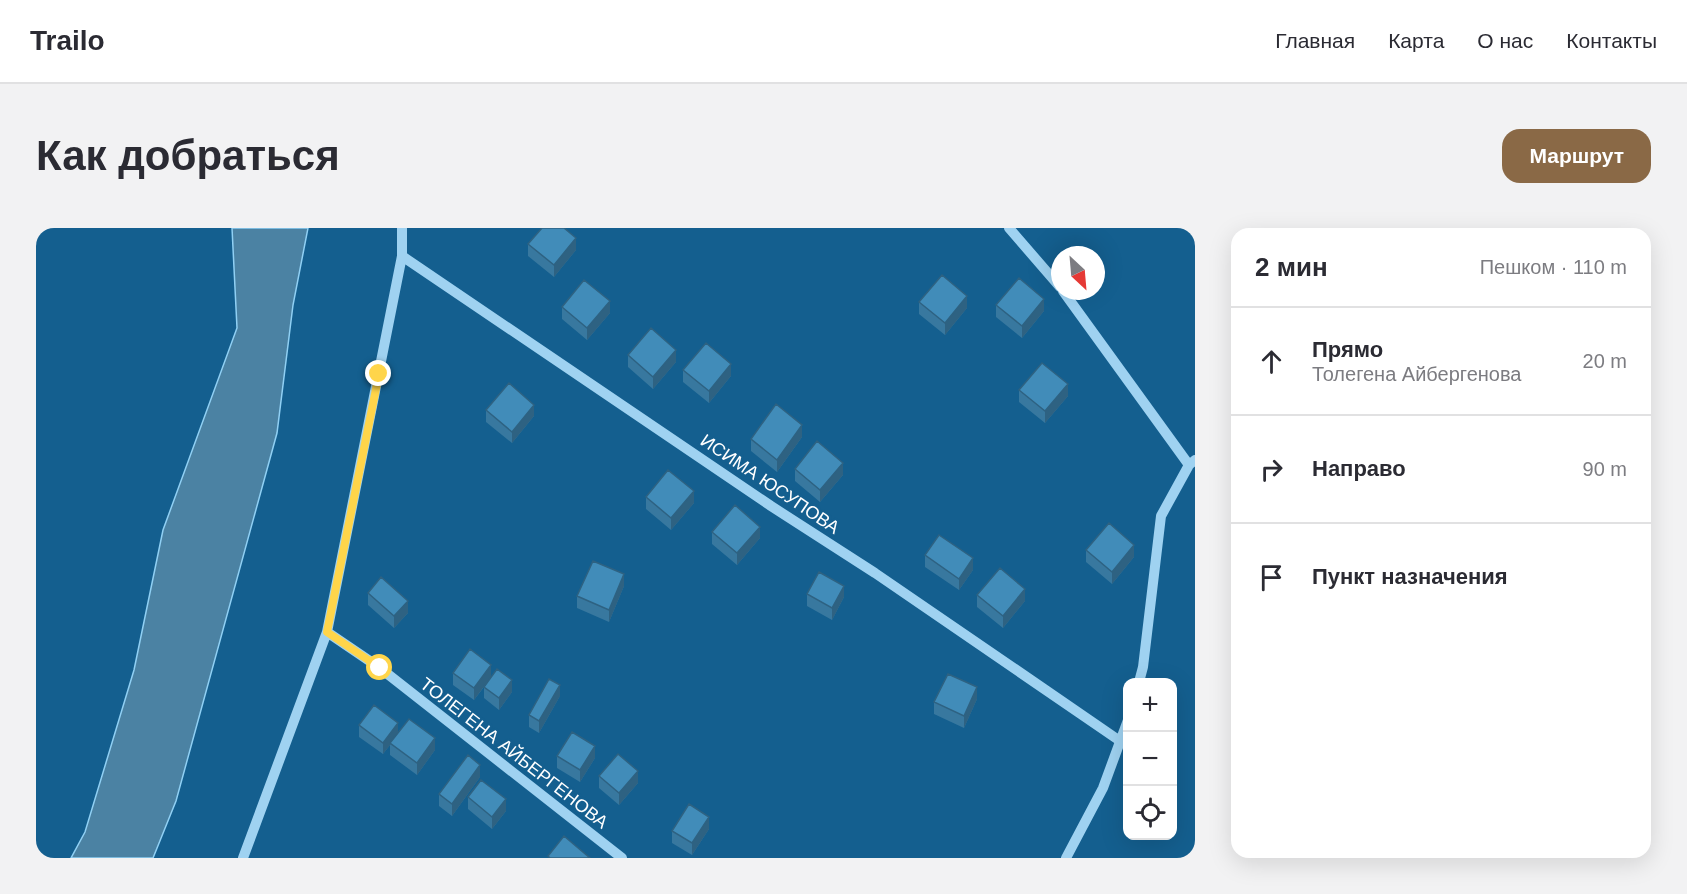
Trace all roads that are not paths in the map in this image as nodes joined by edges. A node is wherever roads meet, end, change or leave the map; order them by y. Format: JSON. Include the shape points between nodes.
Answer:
{"nodes":[{"id":1,"x":402,"y":228,"type":"edge"},
{"id":2,"x":1010,"y":228,"type":"edge"},
{"id":3,"x":402,"y":256,"type":"junction"},
{"id":4,"x":1051,"y":276,"type":"edge"},
{"id":5,"x":1070,"y":300,"type":"edge"},
{"id":6,"x":1192,"y":463,"type":"edge"},
{"id":7,"x":327,"y":632,"type":"junction"},
{"id":8,"x":1140,"y":678,"type":"edge"},
{"id":9,"x":1123,"y":732,"type":"edge"},
{"id":10,"x":1120,"y":741,"type":"junction"},
{"id":11,"x":243,"y":858,"type":"edge"},
{"id":12,"x":622,"y":858,"type":"edge"},
{"id":13,"x":1066,"y":858,"type":"edge"}],
"edges":[{"from":1,"to":3,"type":"street"},
{"from":2,"to":4,"type":"street"},
{"from":3,"to":7,"type":"street"},
{"from":3,"to":10,"type":"street","name":"ИСИМА ЮСУПОВА"},
{"from":5,"to":6,"type":"street"},
{"from":6,"to":8,"type":"street","via":[[1161,516]]},
{"from":7,"to":11,"type":"street"},
{"from":7,"to":12,"type":"street","name":"ТОЛЕГЕНА АЙБЕРГЕНОВА","via":[[380,668]]},
{"from":9,"to":10,"type":"street"},
{"from":10,"to":13,"type":"street","via":[[1103,788]]}]}
